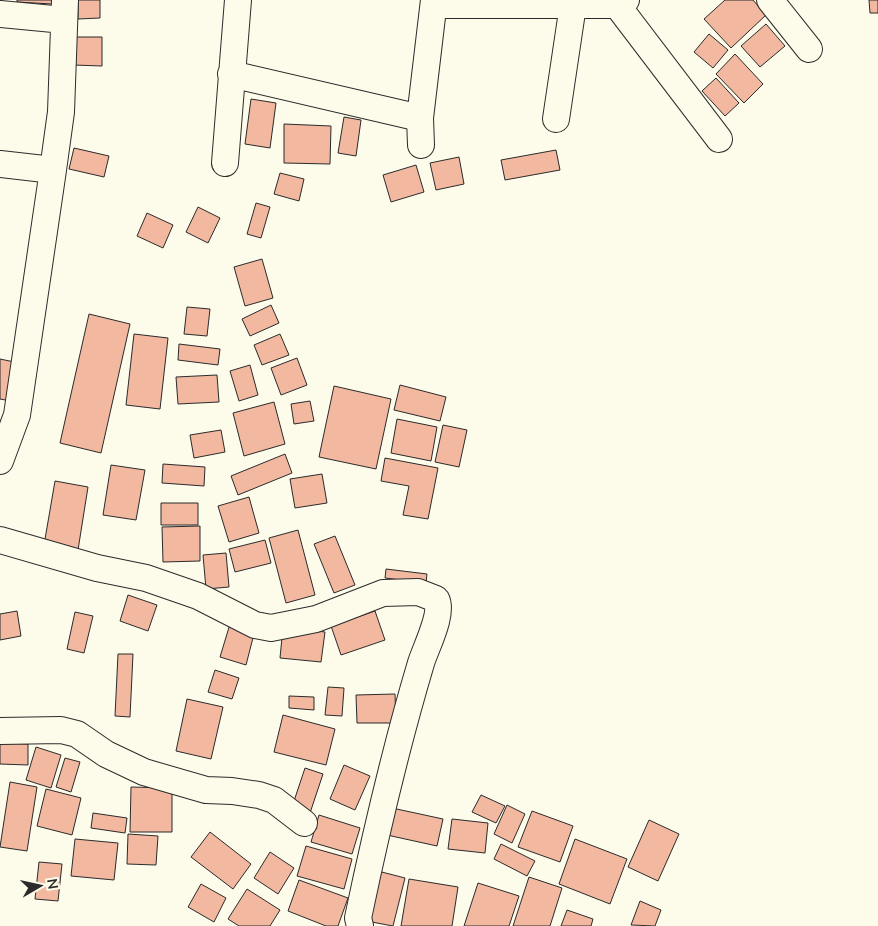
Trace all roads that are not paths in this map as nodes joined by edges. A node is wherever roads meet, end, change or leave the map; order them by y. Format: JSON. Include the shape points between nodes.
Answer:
{"nodes":[{"id":1,"x":238,"y":0,"type":"edge"},
{"id":2,"x":770,"y":0,"type":"edge"},
{"id":3,"x":435,"y":2,"type":"edge"},
{"id":4,"x":622,"y":2,"type":"edge"},
{"id":5,"x":573,"y":5,"type":"junction"},
{"id":6,"x":64,"y":10,"type":"edge"},
{"id":7,"x":0,"y":14,"type":"edge"},
{"id":8,"x":809,"y":50,"type":"dead end"},
{"id":9,"x":231,"y":74,"type":"junction"},
{"id":10,"x":420,"y":118,"type":"junction"},
{"id":11,"x":556,"y":119,"type":"dead end"},
{"id":12,"x":719,"y":139,"type":"dead end"},
{"id":13,"x":421,"y":145,"type":"dead end"},
{"id":14,"x":225,"y":163,"type":"dead end"},
{"id":15,"x":0,"y":164,"type":"edge"},
{"id":16,"x":53,"y":170,"type":"junction"},
{"id":17,"x":0,"y":461,"type":"edge"},
{"id":18,"x":0,"y":540,"type":"edge"},
{"id":19,"x":0,"y":731,"type":"edge"},
{"id":20,"x":304,"y":822,"type":"dead end"},
{"id":21,"x":360,"y":926,"type":"edge"}],
"edges":[{"from":1,"to":9,"type":"street"},
{"from":2,"to":8,"type":"street"},
{"from":3,"to":5,"type":"street"},
{"from":3,"to":10,"type":"street"},
{"from":4,"to":5,"type":"street"},
{"from":4,"to":12,"type":"street"},
{"from":5,"to":11,"type":"street"},
{"from":6,"to":7,"type":"street"},
{"from":6,"to":16,"type":"street","via":[[61,112]]},
{"from":9,"to":10,"type":"street"},
{"from":9,"to":14,"type":"street"},
{"from":10,"to":13,"type":"street"},
{"from":15,"to":16,"type":"street"},
{"from":16,"to":17,"type":"street","via":[[17,415]]},
{"from":18,"to":21,"type":"street","via":[[97,568],[146,578],[198,596],[255,625],[271,628],[316,619],[383,593],[418,592],[436,599],[437,616],[421,663],[378,825],[358,918]]},
{"from":19,"to":20,"type":"street","via":[[61,730],[77,734],[106,754],[144,772],[206,790],[232,791],[274,800]]}]}
